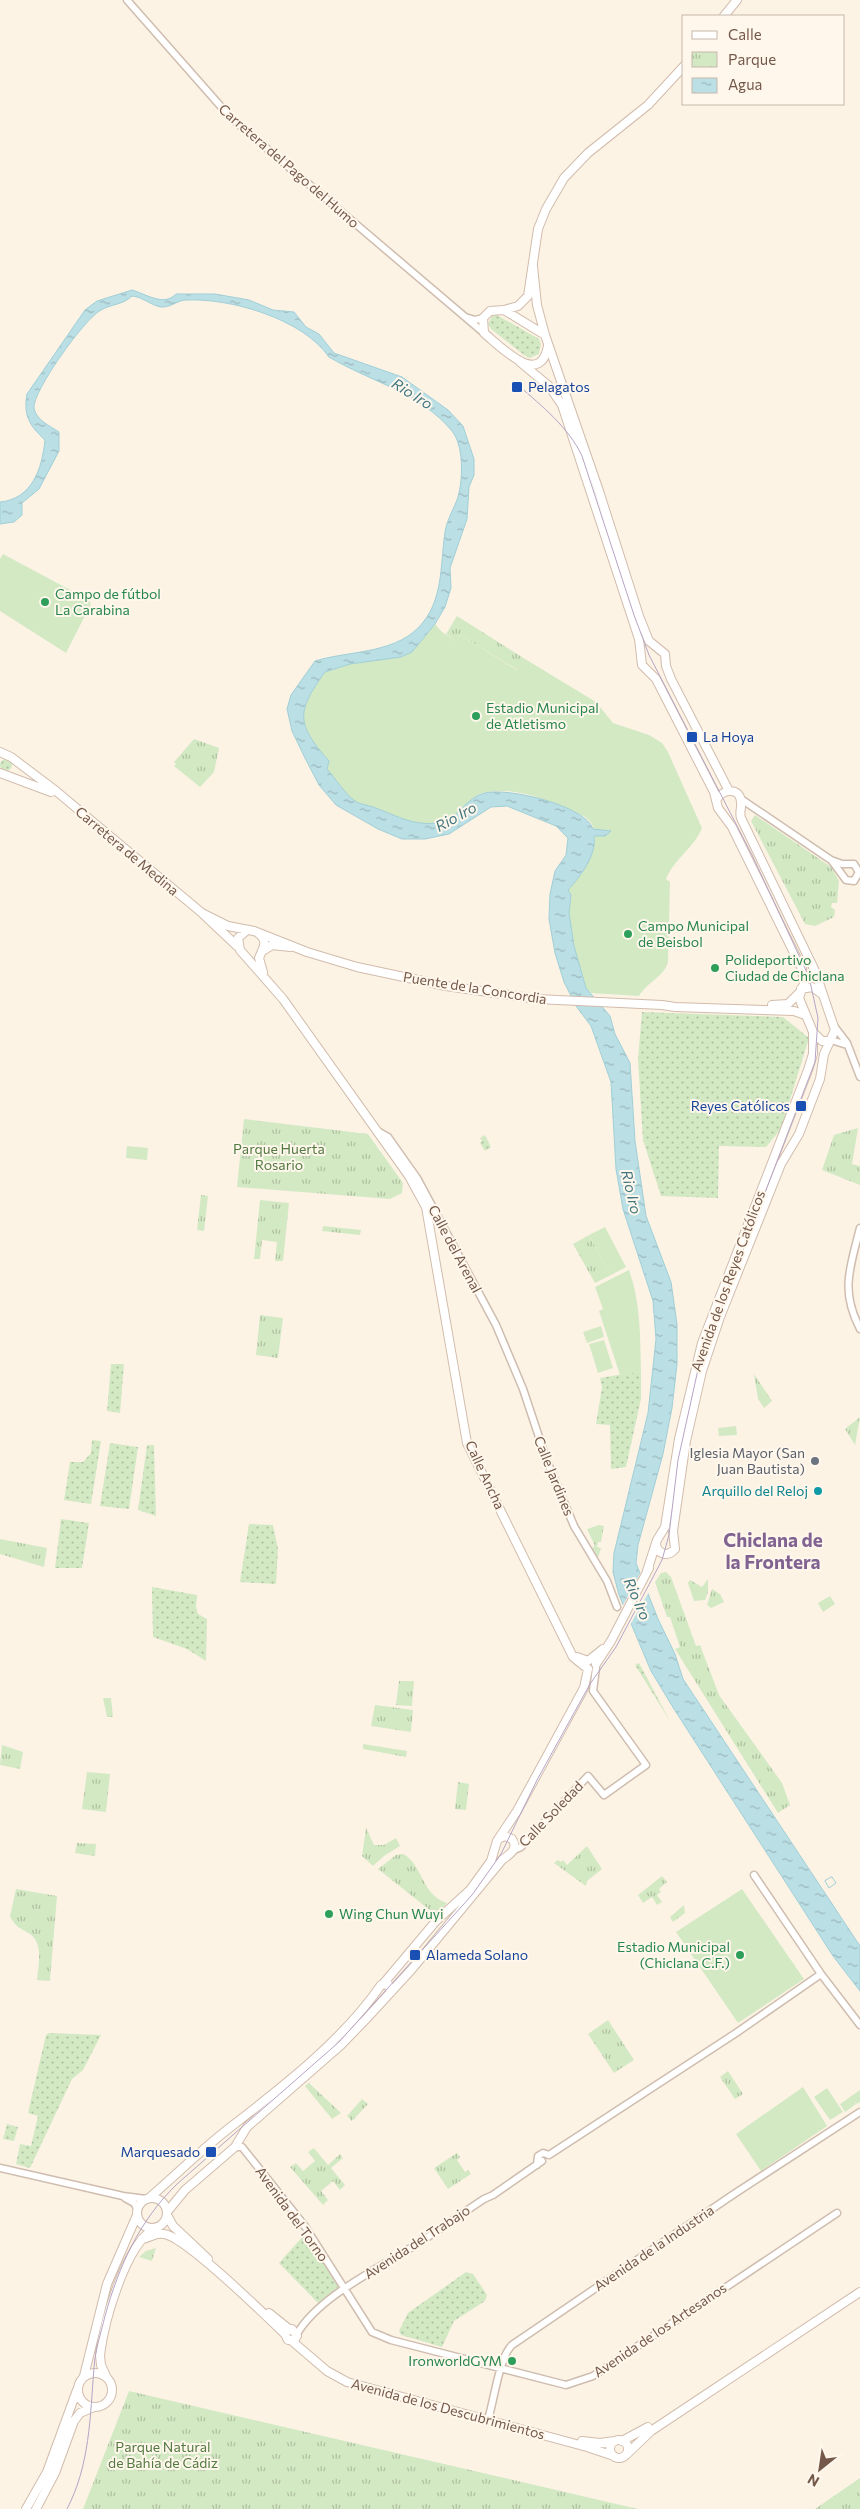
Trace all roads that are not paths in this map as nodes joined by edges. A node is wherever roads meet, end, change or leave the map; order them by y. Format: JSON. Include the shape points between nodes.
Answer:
{"nodes":[{"id":1,"x":127,"y":0,"type":"edge"},
{"id":2,"x":737,"y":0,"type":"edge"},
{"id":3,"x":725,"y":15,"type":"edge"},
{"id":4,"x":682,"y":68,"type":"edge"},
{"id":5,"x":533,"y":266,"type":"junction"},
{"id":6,"x":504,"y":310,"type":"junction"},
{"id":7,"x":465,"y":316,"type":"junction"},
{"id":8,"x":483,"y":318,"type":"junction"},
{"id":9,"x":484,"y":333,"type":"junction"},
{"id":10,"x":545,"y":335,"type":"junction"},
{"id":11,"x":548,"y":344,"type":"junction"},
{"id":12,"x":520,"y":362,"type":"junction"},
{"id":13,"x":658,"y":649,"type":"junction"},
{"id":14,"x":642,"y":656,"type":"junction"},
{"id":15,"x":666,"y":666,"type":"junction"},
{"id":16,"x":651,"y":674,"type":"junction"},
{"id":17,"x":0,"y":752,"type":"edge"},
{"id":18,"x":11,"y":757,"type":"junction"},
{"id":19,"x":0,"y":758,"type":"edge"},
{"id":20,"x":0,"y":773,"type":"edge"},
{"id":21,"x":9,"y":775,"type":"junction"},
{"id":22,"x":729,"y":791,"type":"junction"},
{"id":23,"x":59,"y":795,"type":"junction"},
{"id":24,"x":741,"y":799,"type":"junction"},
{"id":25,"x":717,"y":800,"type":"junction"},
{"id":26,"x":740,"y":809,"type":"junction"},
{"id":27,"x":755,"y":809,"type":"junction"},
{"id":28,"x":724,"y":815,"type":"junction"},
{"id":29,"x":831,"y":860,"type":"junction"},
{"id":30,"x":846,"y":864,"type":"junction"},
{"id":31,"x":841,"y":872,"type":"junction"},
{"id":32,"x":859,"y":876,"type":"edge"},
{"id":33,"x":202,"y":913,"type":"junction"},
{"id":34,"x":247,"y":930,"type":"junction"},
{"id":35,"x":257,"y":932,"type":"junction"},
{"id":36,"x":276,"y":942,"type":"junction"},
{"id":37,"x":240,"y":950,"type":"junction"},
{"id":38,"x":263,"y":951,"type":"junction"},
{"id":39,"x":263,"y":974,"type":"junction"},
{"id":40,"x":801,"y":990,"type":"junction"},
{"id":41,"x":824,"y":995,"type":"junction"},
{"id":42,"x":662,"y":1005,"type":"junction"},
{"id":43,"x":805,"y":1016,"type":"junction"},
{"id":44,"x":834,"y":1026,"type":"junction"},
{"id":45,"x":813,"y":1032,"type":"junction"},
{"id":46,"x":830,"y":1040,"type":"junction"},
{"id":47,"x":847,"y":1045,"type":"junction"},
{"id":48,"x":860,"y":1077,"type":"edge"},
{"id":49,"x":374,"y":1130,"type":"junction"},
{"id":50,"x":860,"y":1228,"type":"edge"},
{"id":51,"x":860,"y":1329,"type":"edge"},
{"id":52,"x":520,"y":1380,"type":"joint"},
{"id":53,"x":661,"y":1536,"type":"junction"},
{"id":54,"x":674,"y":1539,"type":"junction"},
{"id":55,"x":656,"y":1545,"type":"junction"},
{"id":56,"x":662,"y":1553,"type":"junction"},
{"id":57,"x":647,"y":1572,"type":"junction"},
{"id":58,"x":617,"y":1607,"type":"dead end"},
{"id":59,"x":591,"y":1665,"type":"junction"},
{"id":60,"x":500,"y":1838,"type":"junction"},
{"id":61,"x":496,"y":1846,"type":"junction"},
{"id":62,"x":511,"y":1853,"type":"junction"},
{"id":63,"x":754,"y":1876,"type":"dead end"},
{"id":64,"x":821,"y":1974,"type":"junction"},
{"id":65,"x":381,"y":1985,"type":"junction"},
{"id":66,"x":389,"y":1993,"type":"junction"},
{"id":67,"x":860,"y":2025,"type":"edge"},
{"id":68,"x":860,"y":2112,"type":"edge"},
{"id":69,"x":235,"y":2147,"type":"junction"},
{"id":70,"x":0,"y":2168,"type":"edge"},
{"id":71,"x":123,"y":2196,"type":"junction"},
{"id":72,"x":147,"y":2198,"type":"junction"},
{"id":73,"x":137,"y":2212,"type":"junction"},
{"id":74,"x":167,"y":2213,"type":"junction"},
{"id":75,"x":837,"y":2213,"type":"dead end"},
{"id":76,"x":156,"y":2227,"type":"junction"},
{"id":77,"x":142,"y":2239,"type":"junction"},
{"id":78,"x":202,"y":2259,"type":"junction"},
{"id":79,"x":860,"y":2287,"type":"edge"},
{"id":80,"x":345,"y":2290,"type":"junction"},
{"id":81,"x":860,"y":2292,"type":"edge"},
{"id":82,"x":292,"y":2334,"type":"junction"},
{"id":83,"x":502,"y":2368,"type":"junction"},
{"id":84,"x":84,"y":2376,"type":"junction"},
{"id":85,"x":106,"y":2376,"type":"junction"},
{"id":86,"x":77,"y":2390,"type":"junction"},
{"id":87,"x":94,"y":2407,"type":"junction"},
{"id":88,"x":489,"y":2416,"type":"junction"},
{"id":89,"x":619,"y":2441,"type":"junction"},
{"id":90,"x":627,"y":2454,"type":"junction"},
{"id":91,"x":614,"y":2456,"type":"junction"},
{"id":92,"x":26,"y":2509,"type":"edge"},
{"id":93,"x":36,"y":2509,"type":"edge"}],
"edges":[{"from":1,"to":7,"type":"street","name":"Carretera del Pago del Humo","via":[[231,118]]},
{"from":2,"to":3,"type":"main road"},
{"from":4,"to":5,"type":"main road","via":[[648,106],[588,153],[564,178],[541,219]]},
{"from":5,"to":6,"type":"main road","via":[[526,300]]},
{"from":5,"to":10,"type":"main road","via":[[537,305]]},
{"from":6,"to":8,"type":"main road","via":[[490,311]]},
{"from":6,"to":10,"type":"main road"},
{"from":7,"to":8,"type":"street","via":[[475,320]]},
{"from":7,"to":9,"type":"street","name":"Carretera del Pago del Humo"},
{"from":8,"to":9,"type":"main road"},
{"from":9,"to":12,"type":"main road"},
{"from":10,"to":11,"type":"main road"},
{"from":11,"to":12,"type":"main road","via":[[540,361],[528,365]]},
{"from":11,"to":13,"type":"main road","via":[[639,616],[649,641]]},
{"from":12,"to":14,"type":"main road","via":[[550,386],[562,405]]},
{"from":13,"to":14,"type":"main road","via":[[650,649]]},
{"from":13,"to":15,"type":"main road","via":[[665,654]]},
{"from":14,"to":16,"type":"main road","via":[[642,666]]},
{"from":15,"to":16,"type":"main road","via":[[661,673]]},
{"from":15,"to":22,"type":"main road"},
{"from":16,"to":25,"type":"main road"},
{"from":17,"to":18,"type":"main road","name":"Carretera de Medina"},
{"from":18,"to":19,"type":"main road"},
{"from":18,"to":21,"type":"main road","via":[[16,768]]},
{"from":18,"to":23,"type":"main road","name":"Carretera de Medina"},
{"from":20,"to":21,"type":"main road"},
{"from":21,"to":23,"type":"main road"},
{"from":22,"to":24,"type":"main road"},
{"from":22,"to":25,"type":"main road","via":[[720,794]]},
{"from":23,"to":33,"type":"main road","name":"Carretera de Medina"},
{"from":24,"to":26,"type":"main road"},
{"from":24,"to":27,"type":"street"},
{"from":25,"to":28,"type":"main road"},
{"from":26,"to":27,"type":"street","via":[[747,806]]},
{"from":26,"to":28,"type":"main road","via":[[732,816]]},
{"from":26,"to":41,"type":"main road","via":[[741,818]]},
{"from":27,"to":29,"type":"street"},
{"from":28,"to":40,"type":"main road","via":[[757,874],[802,969],[804,980]]},
{"from":29,"to":30,"type":"street"},
{"from":29,"to":31,"type":"street"},
{"from":30,"to":31,"type":"street"},
{"from":30,"to":32,"type":"street","via":[[854,864]]},
{"from":31,"to":32,"type":"street","via":[[846,880]]},
{"from":33,"to":34,"type":"main road","via":[[228,926]]},
{"from":33,"to":37,"type":"main road","name":"Carretera de Medina"},
{"from":34,"to":35,"type":"main road"},
{"from":34,"to":37,"type":"main road","via":[[238,938]]},
{"from":35,"to":36,"type":"main road","name":"Puente de la Concordia"},
{"from":35,"to":38,"type":"main road","via":[[264,941]]},
{"from":36,"to":38,"type":"main road"},
{"from":36,"to":42,"type":"main road","name":"Puente de la Concordia","via":[[357,967],[446,986],[529,998]]},
{"from":37,"to":38,"type":"main road","via":[[252,957]]},
{"from":37,"to":39,"type":"main road","name":"Carretera de Medina"},
{"from":38,"to":39,"type":"main road","via":[[259,958]]},
{"from":39,"to":49,"type":"main road"},
{"from":40,"to":41,"type":"main road","via":[[812,986]]},
{"from":40,"to":42,"type":"main road","via":[[793,1001],[784,1006],[675,1002]]},
{"from":40,"to":43,"type":"main road","via":[[799,1002]]},
{"from":41,"to":44,"type":"main road"},
{"from":42,"to":43,"type":"main road","via":[[794,1011]]},
{"from":43,"to":45,"type":"main road"},
{"from":44,"to":46,"type":"main road","name":"Avenida de los Reyes Católicos","via":[[835,1034]]},
{"from":44,"to":47,"type":"street"},
{"from":45,"to":46,"type":"main road","via":[[822,1041]]},
{"from":45,"to":53,"type":"main road","name":"Avenida de los Reyes Católicos","via":[[814,1047],[808,1070],[698,1356]]},
{"from":46,"to":47,"type":"street"},
{"from":46,"to":54,"type":"main road","name":"Avenida de los Reyes Católicos","via":[[804,1121],[781,1164],[707,1354],[686,1441]]},
{"from":47,"to":48,"type":"street"},
{"from":49,"to":52,"type":"street","name":"Calle del Arenal","via":[[388,1137],[417,1178],[496,1325]]},
{"from":49,"to":59,"type":"main road","name":"Calle Ancha","via":[[426,1207],[467,1443],[571,1650]]},
{"from":50,"to":51,"type":"street","via":[[847,1288]]},
{"from":52,"to":58,"type":"street","name":"Calle Jardines","via":[[547,1461],[574,1526],[595,1563],[600,1566]]},
{"from":53,"to":54,"type":"main road","via":[[668,1535]]},
{"from":53,"to":55,"type":"main road"},
{"from":54,"to":56,"type":"main road","via":[[673,1551]]},
{"from":55,"to":56,"type":"main road"},
{"from":55,"to":57,"type":"main road"},
{"from":56,"to":57,"type":"main road"},
{"from":57,"to":59,"type":"main road","via":[[612,1636]]},
{"from":59,"to":60,"type":"main road","via":[[582,1692]]},
{"from":59,"to":62,"type":"street","name":"Calle Soledad","via":[[593,1691],[646,1765],[604,1795],[588,1776],[521,1847]]},
{"from":60,"to":61,"type":"main road"},
{"from":60,"to":62,"type":"main road","via":[[512,1839]]},
{"from":61,"to":62,"type":"main road","via":[[500,1854]]},
{"from":61,"to":65,"type":"main road","via":[[493,1858],[470,1890],[436,1921]]},
{"from":62,"to":66,"type":"main road"},
{"from":63,"to":64,"type":"street"},
{"from":64,"to":67,"type":"street"},
{"from":64,"to":80,"type":"street","name":"Avenida del Trabajo","via":[[549,2155],[541,2154],[539,2162]]},
{"from":65,"to":66,"type":"main road","via":[[389,1985]]},
{"from":65,"to":72,"type":"main road","via":[[324,2048]]},
{"from":66,"to":69,"type":"main road","via":[[341,2045],[247,2128]]},
{"from":68,"to":83,"type":"street","name":"Avenida de la Industria","via":[[521,2338],[509,2348]]},
{"from":69,"to":74,"type":"main road","via":[[185,2190]]},
{"from":69,"to":80,"type":"street","name":"Avenida del Torno","via":[[242,2147],[304,2225]]},
{"from":70,"to":71,"type":"street"},
{"from":71,"to":72,"type":"street"},
{"from":71,"to":73,"type":"street","via":[[134,2203]]},
{"from":72,"to":73,"type":"main road"},
{"from":72,"to":74,"type":"main road","via":[[161,2201]]},
{"from":73,"to":76,"type":"main road","via":[[143,2225]]},
{"from":73,"to":84,"type":"main road","via":[[106,2284]]},
{"from":74,"to":76,"type":"main road","via":[[163,2223]]},
{"from":74,"to":82,"type":"main road","name":"Avenida de los Descubrimientos","via":[[173,2226]]},
{"from":75,"to":83,"type":"street","name":"Avenida de los Artesanos","via":[[587,2379],[566,2385]]},
{"from":76,"to":77,"type":"main road"},
{"from":76,"to":78,"type":"main road","name":"Avenida de los Descubrimientos","via":[[179,2237]]},
{"from":77,"to":78,"type":"main road","name":"Avenida de los Descubrimientos","via":[[156,2233],[169,2235]]},
{"from":77,"to":85,"type":"main road","via":[[126,2265],[101,2348],[101,2365]]},
{"from":78,"to":82,"type":"main road","name":"Avenida de los Descubrimientos"},
{"from":79,"to":89,"type":"main road","name":"Avenida de los Descubrimientos","via":[[641,2432]]},
{"from":80,"to":82,"type":"street","name":"Avenida del Trabajo"},
{"from":80,"to":83,"type":"street","name":"Avenida de los Artesanos","via":[[367,2326],[377,2334]]},
{"from":81,"to":90,"type":"main road","via":[[651,2431]]},
{"from":82,"to":88,"type":"main road","name":"Avenida de los Descubrimientos","via":[[333,2369],[353,2379]]},
{"from":82,"to":91,"type":"main road","name":"Avenida de los Descubrimientos","via":[[327,2371],[347,2382]]},
{"from":83,"to":88,"type":"street","name":"Avenida de la Industria"},
{"from":84,"to":85,"type":"main road","via":[[94,2372]]},
{"from":84,"to":86,"type":"main road"},
{"from":85,"to":87,"type":"main road","via":[[112,2388],[111,2397],[106,2404]]},
{"from":86,"to":87,"type":"main road","via":[[82,2401]]},
{"from":86,"to":92,"type":"main road","via":[[47,2472]]},
{"from":87,"to":93,"type":"main road","via":[[80,2413],[74,2421],[55,2473]]},
{"from":88,"to":89,"type":"main road","name":"Avenida de los Descubrimientos","via":[[590,2443]]},
{"from":89,"to":90,"type":"main road","via":[[628,2446]]},
{"from":89,"to":91,"type":"main road","via":[[610,2450]]},
{"from":90,"to":91,"type":"main road","via":[[621,2458]]}]}
